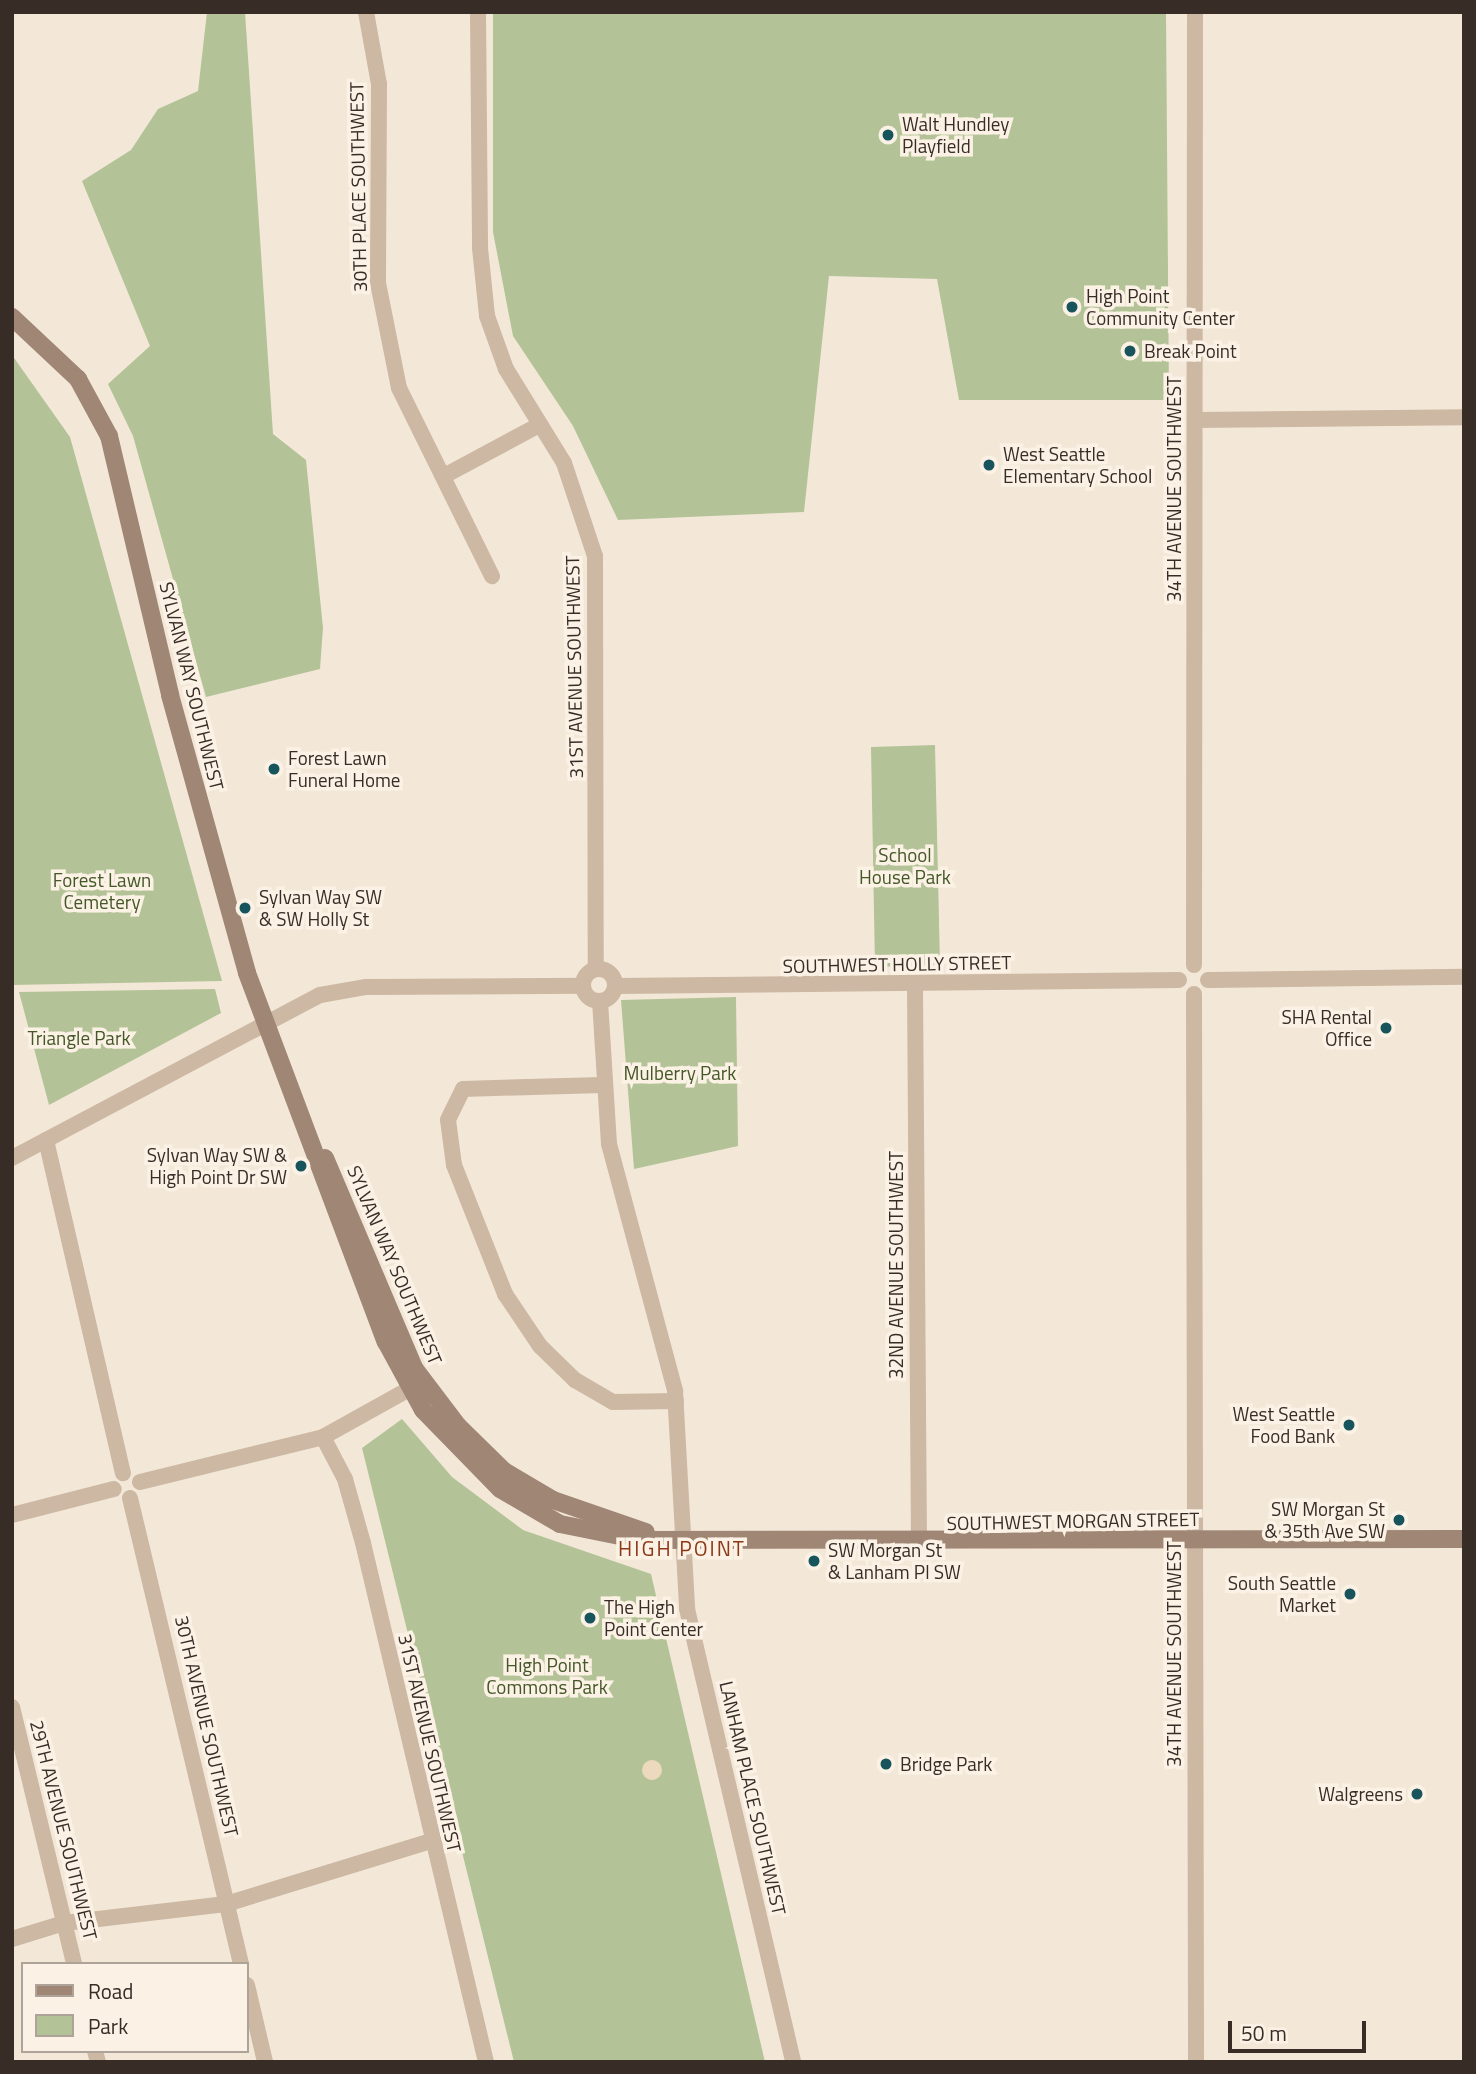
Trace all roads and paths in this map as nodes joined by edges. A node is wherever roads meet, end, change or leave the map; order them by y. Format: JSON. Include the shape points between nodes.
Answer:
{"nodes":[{"id":1,"x":366,"y":12,"type":"edge"},
{"id":2,"x":478,"y":12,"type":"edge"},
{"id":3,"x":1195,"y":12,"type":"edge"},
{"id":4,"x":12,"y":317,"type":"edge"},
{"id":5,"x":1464,"y":417,"type":"edge"},
{"id":6,"x":1195,"y":420,"type":"junction"},
{"id":7,"x":539,"y":425,"type":"junction"},
{"id":8,"x":444,"y":476,"type":"junction"},
{"id":9,"x":492,"y":576,"type":"dead end"},
{"id":10,"x":1194,"y":965,"type":"junction"},
{"id":11,"x":597,"y":969,"type":"junction"},
{"id":12,"x":1464,"y":977,"type":"edge"},
{"id":13,"x":1179,"y":980,"type":"junction"},
{"id":14,"x":1208,"y":981,"type":"junction"},
{"id":15,"x":582,"y":986,"type":"junction"},
{"id":16,"x":615,"y":986,"type":"junction"},
{"id":17,"x":915,"y":986,"type":"junction"},
{"id":18,"x":1194,"y":994,"type":"junction"},
{"id":19,"x":600,"y":1001,"type":"junction"},
{"id":20,"x":264,"y":1019,"type":"junction"},
{"id":21,"x":602,"y":1085,"type":"junction"},
{"id":22,"x":46,"y":1140,"type":"junction"},
{"id":23,"x":12,"y":1158,"type":"edge"},
{"id":24,"x":416,"y":1386,"type":"junction"},
{"id":25,"x":676,"y":1401,"type":"junction"},
{"id":26,"x":323,"y":1437,"type":"junction"},
{"id":27,"x":123,"y":1473,"type":"junction"},
{"id":28,"x":140,"y":1482,"type":"junction"},
{"id":29,"x":114,"y":1489,"type":"junction"},
{"id":30,"x":130,"y":1498,"type":"junction"},
{"id":31,"x":12,"y":1515,"type":"edge"},
{"id":32,"x":1464,"y":1539,"type":"edge"},
{"id":33,"x":1194,"y":1540,"type":"junction"},
{"id":34,"x":682,"y":1542,"type":"junction"},
{"id":35,"x":919,"y":1543,"type":"junction"},
{"id":36,"x":12,"y":1707,"type":"edge"},
{"id":37,"x":431,"y":1841,"type":"junction"},
{"id":38,"x":226,"y":1904,"type":"junction"},
{"id":39,"x":64,"y":1923,"type":"junction"},
{"id":40,"x":12,"y":1939,"type":"edge"},
{"id":41,"x":74,"y":1962,"type":"edge"},
{"id":42,"x":241,"y":1962,"type":"edge"},
{"id":43,"x":248,"y":1988,"type":"edge"},
{"id":44,"x":265,"y":2062,"type":"edge"},
{"id":45,"x":486,"y":2062,"type":"edge"},
{"id":46,"x":793,"y":2062,"type":"edge"},
{"id":47,"x":1196,"y":2062,"type":"edge"}],
"edges":[{"from":1,"to":8,"type":"street","name":"30TH PLACE SOUTHWEST","via":[[379,84],[381,302],[399,388]]},
{"from":2,"to":7,"type":"street","name":"31ST AVENUE SOUTHWEST","via":[[482,287],[495,343]]},
{"from":3,"to":6,"type":"street","name":"34TH AVENUE SOUTHWEST"},
{"from":4,"to":20,"type":"street","name":"SYLVAN WAY SOUTHWEST","via":[[78,379],[109,436],[170,695]]},
{"from":5,"to":6,"type":"street"},
{"from":6,"to":10,"type":"street","name":"34TH AVENUE SOUTHWEST"},
{"from":7,"to":8,"type":"street"},
{"from":7,"to":11,"type":"street","name":"31ST AVENUE SOUTHWEST","via":[[583,508],[595,556]]},
{"from":8,"to":9,"type":"street","name":"30TH PLACE SOUTHWEST"},
{"from":10,"to":13,"type":"street"},
{"from":10,"to":14,"type":"street"},
{"from":11,"to":15,"type":"street"},
{"from":11,"to":16,"type":"street","via":[[612,975]]},
{"from":12,"to":14,"type":"street"},
{"from":13,"to":17,"type":"street","name":"SOUTHWEST HOLLY STREET"},
{"from":13,"to":18,"type":"street"},
{"from":14,"to":18,"type":"street"},
{"from":15,"to":19,"type":"street","via":[[587,997]]},
{"from":15,"to":20,"type":"street","via":[[354,988]]},
{"from":16,"to":17,"type":"street","name":"SOUTHWEST HOLLY STREET"},
{"from":16,"to":19,"type":"street"},
{"from":17,"to":35,"type":"street","name":"32ND AVENUE SOUTHWEST"},
{"from":18,"to":33,"type":"street","name":"34TH AVENUE SOUTHWEST"},
{"from":19,"to":21,"type":"street"},
{"from":20,"to":22,"type":"street"},
{"from":20,"to":24,"type":"street","name":"SYLVAN WAY SOUTHWEST","via":[[341,1231]]},
{"from":21,"to":25,"type":"street","via":[[617,1178],[667,1345]]},
{"from":21,"to":25,"type":"street","via":[[463,1089],[448,1120],[454,1165],[505,1294],[540,1346],[575,1380],[613,1402]]},
{"from":22,"to":23,"type":"street"},
{"from":22,"to":27,"type":"street"},
{"from":24,"to":26,"type":"street"},
{"from":24,"to":34,"type":"street","name":"SYLVAN WAY SOUTHWEST","via":[[470,1463],[527,1509],[594,1534]]},
{"from":25,"to":34,"type":"street"},
{"from":26,"to":28,"type":"street"},
{"from":26,"to":37,"type":"street","name":"31ST AVENUE SOUTHWEST","via":[[345,1479],[363,1543]]},
{"from":27,"to":28,"type":"street"},
{"from":27,"to":29,"type":"street"},
{"from":28,"to":30,"type":"street"},
{"from":29,"to":30,"type":"street"},
{"from":29,"to":31,"type":"street"},
{"from":30,"to":38,"type":"street","name":"30TH AVENUE SOUTHWEST"},
{"from":32,"to":33,"type":"street","name":"SOUTHWEST MORGAN STREET"},
{"from":33,"to":35,"type":"street","name":"SOUTHWEST MORGAN STREET"},
{"from":33,"to":47,"type":"street","name":"34TH AVENUE SOUTHWEST"},
{"from":34,"to":35,"type":"street","name":"SOUTHWEST MORGAN STREET"},
{"from":34,"to":46,"type":"street","name":"LANHAM PLACE SOUTHWEST","via":[[687,1609]]},
{"from":36,"to":39,"type":"street","name":"29TH AVENUE SOUTHWEST"},
{"from":37,"to":38,"type":"street"},
{"from":37,"to":45,"type":"street","name":"31ST AVENUE SOUTHWEST"},
{"from":38,"to":39,"type":"street"},
{"from":38,"to":42,"type":"street","name":"30TH AVENUE SOUTHWEST"},
{"from":39,"to":40,"type":"street"},
{"from":39,"to":41,"type":"street","name":"29TH AVENUE SOUTHWEST"},
{"from":43,"to":44,"type":"street"}]}
